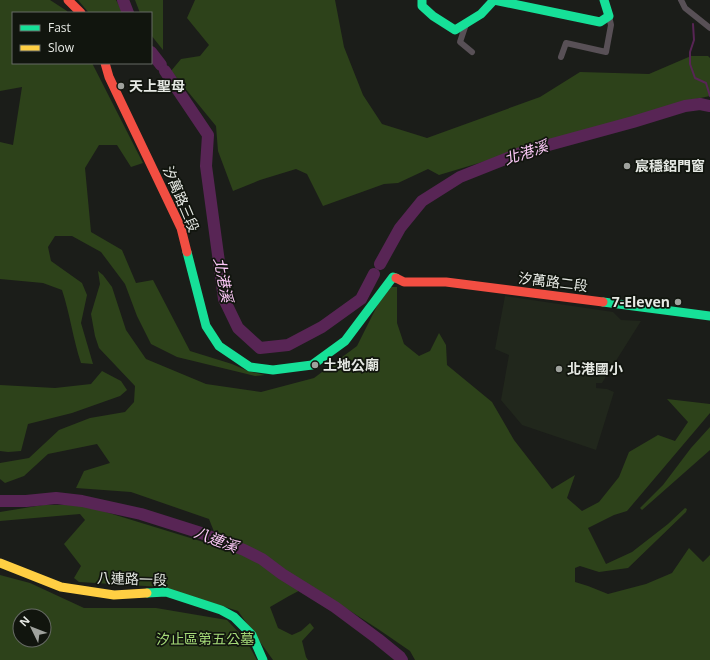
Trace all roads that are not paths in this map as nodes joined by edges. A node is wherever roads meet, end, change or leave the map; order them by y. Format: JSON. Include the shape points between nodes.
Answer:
{"nodes":[{"id":1,"x":68,"y":0,"type":"edge"},
{"id":2,"x":422,"y":0,"type":"edge"},
{"id":3,"x":604,"y":0,"type":"edge"},
{"id":4,"x":681,"y":0,"type":"edge"},
{"id":5,"x":80,"y":12,"type":"edge"},
{"id":6,"x":609,"y":16,"type":"junction"},
{"id":7,"x":466,"y":24,"type":"junction"},
{"id":8,"x":710,"y":28,"type":"edge"},
{"id":9,"x":472,"y":52,"type":"dead end"},
{"id":10,"x":561,"y":57,"type":"dead end"},
{"id":11,"x":105,"y":64,"type":"edge"},
{"id":12,"x":393,"y":277,"type":"joint"},
{"id":13,"x":710,"y":316,"type":"edge"},
{"id":14,"x":0,"y":563,"type":"edge"},
{"id":15,"x":263,"y":660,"type":"edge"}],
"edges":[{"from":1,"to":5,"type":"street"},
{"from":2,"to":7,"type":"street","via":[[422,6],[433,16],[455,30]]},
{"from":3,"to":6,"type":"street"},
{"from":4,"to":8,"type":"street","via":[[685,8]]},
{"from":6,"to":7,"type":"street","via":[[600,22],[494,0]]},
{"from":6,"to":10,"type":"street","via":[[611,25],[606,52],[566,43]]},
{"from":7,"to":9,"type":"street","via":[[460,42]]},
{"from":11,"to":12,"type":"street","name":"汐萬路三段","via":[[109,77],[181,228],[206,326],[219,346],[250,367],[272,370],[312,365],[345,341]]},
{"from":12,"to":13,"type":"street","name":"汐萬路二段","via":[[404,282],[446,282]]},
{"from":14,"to":15,"type":"street","name":"八連路一段","via":[[61,587],[114,595],[166,592],[221,610],[234,617],[252,635]]}]}
